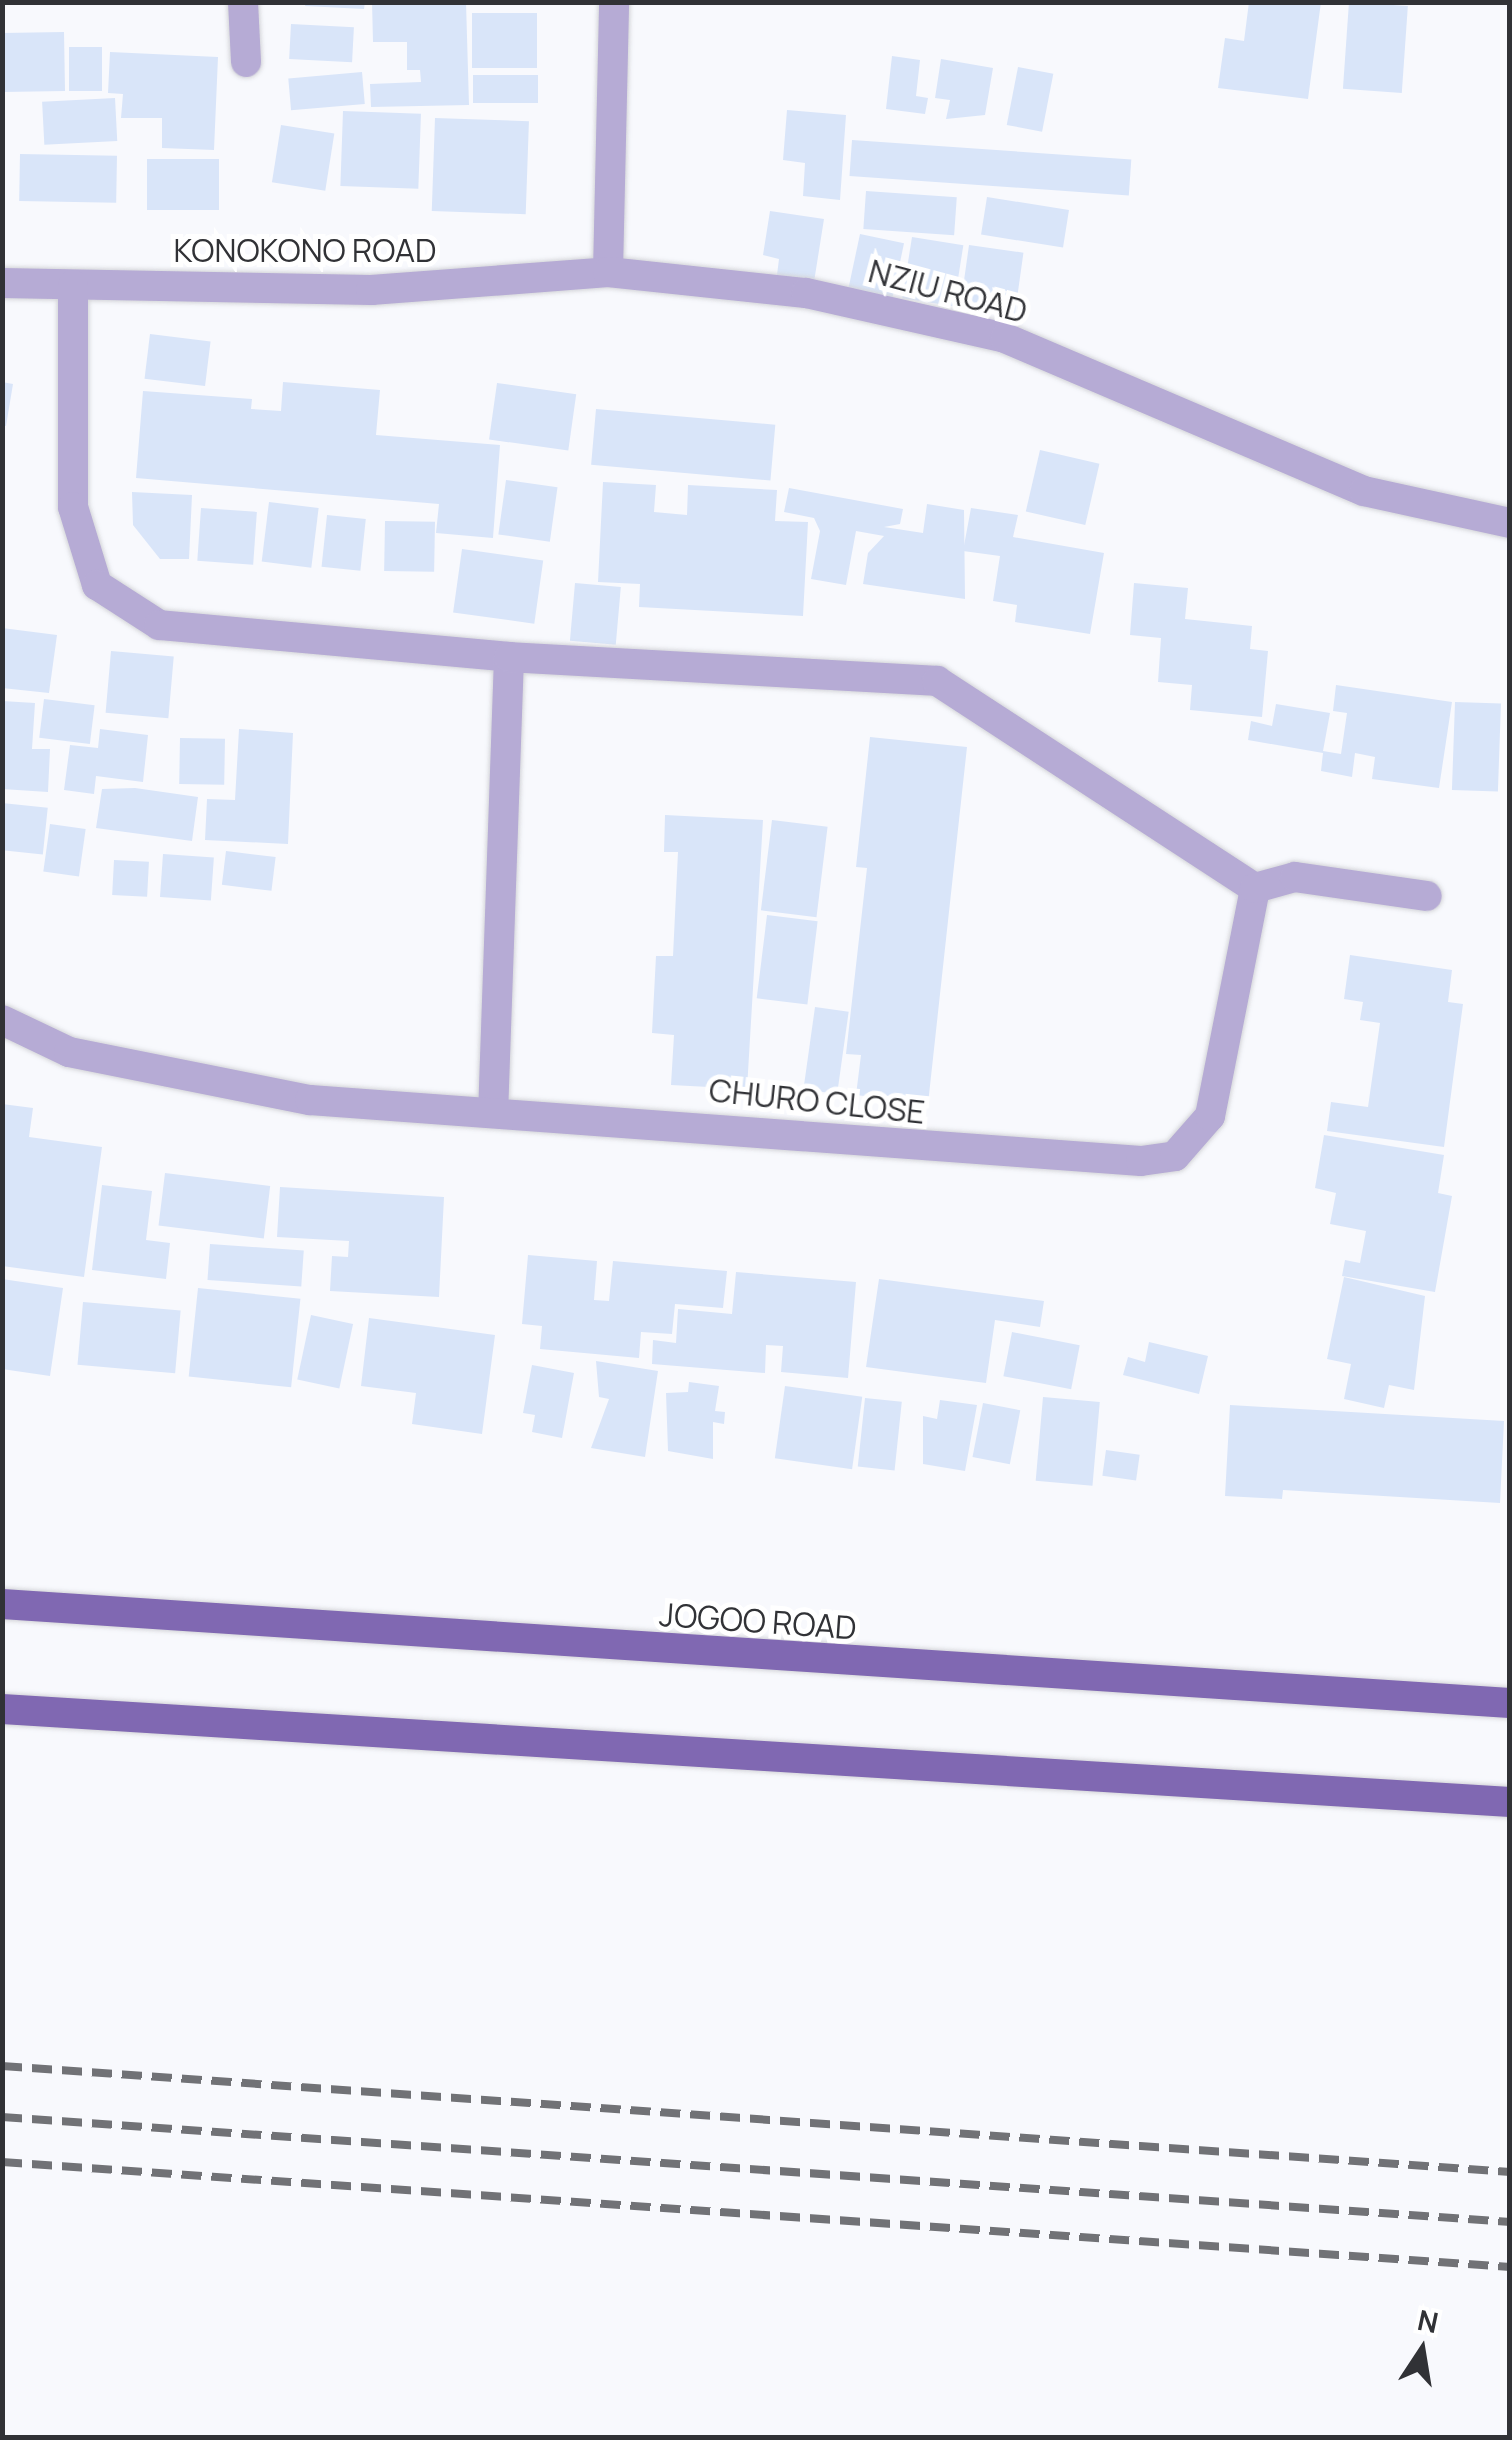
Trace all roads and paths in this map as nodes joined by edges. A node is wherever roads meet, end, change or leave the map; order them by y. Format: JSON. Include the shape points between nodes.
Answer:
{"nodes":[{"id":1,"x":244,"y":2,"type":"edge"},
{"id":2,"x":614,"y":2,"type":"edge"},
{"id":3,"x":246,"y":62,"type":"dead end"},
{"id":4,"x":608,"y":272,"type":"junction"},
{"id":5,"x":2,"y":283,"type":"edge"},
{"id":6,"x":73,"y":285,"type":"junction"},
{"id":7,"x":1510,"y":523,"type":"edge"},
{"id":8,"x":509,"y":657,"type":"junction"},
{"id":9,"x":1255,"y":888,"type":"junction"},
{"id":10,"x":1426,"y":896,"type":"dead end"},
{"id":11,"x":2,"y":1020,"type":"edge"},
{"id":12,"x":493,"y":1107,"type":"junction"},
{"id":13,"x":2,"y":1604,"type":"edge"},
{"id":14,"x":1510,"y":1703,"type":"edge"},
{"id":15,"x":2,"y":1709,"type":"edge"},
{"id":16,"x":1510,"y":1802,"type":"edge"}],
"edges":[{"from":1,"to":3,"type":"street"},
{"from":2,"to":4,"type":"street"},
{"from":4,"to":6,"type":"street","name":"KONOKONO ROAD","via":[[371,290]]},
{"from":4,"to":7,"type":"street","name":"NZIU ROAD","via":[[921,315],[1005,338],[1364,491]]},
{"from":5,"to":6,"type":"street","name":"KONOKONO ROAD"},
{"from":6,"to":8,"type":"street","via":[[73,507],[98,585],[131,612],[178,628]]},
{"from":8,"to":9,"type":"street","via":[[937,680]]},
{"from":8,"to":12,"type":"street"},
{"from":9,"to":10,"type":"street","via":[[1295,878]]},
{"from":9,"to":12,"type":"street","name":"CHURO CLOSE","via":[[1210,1116],[1175,1156],[1074,1162]]},
{"from":11,"to":12,"type":"street","name":"CHURO CLOSE","via":[[69,1052],[240,1090]]},
{"from":13,"to":14,"type":"main road","name":"JOGOO ROAD"},
{"from":15,"to":16,"type":"main road"}]}
